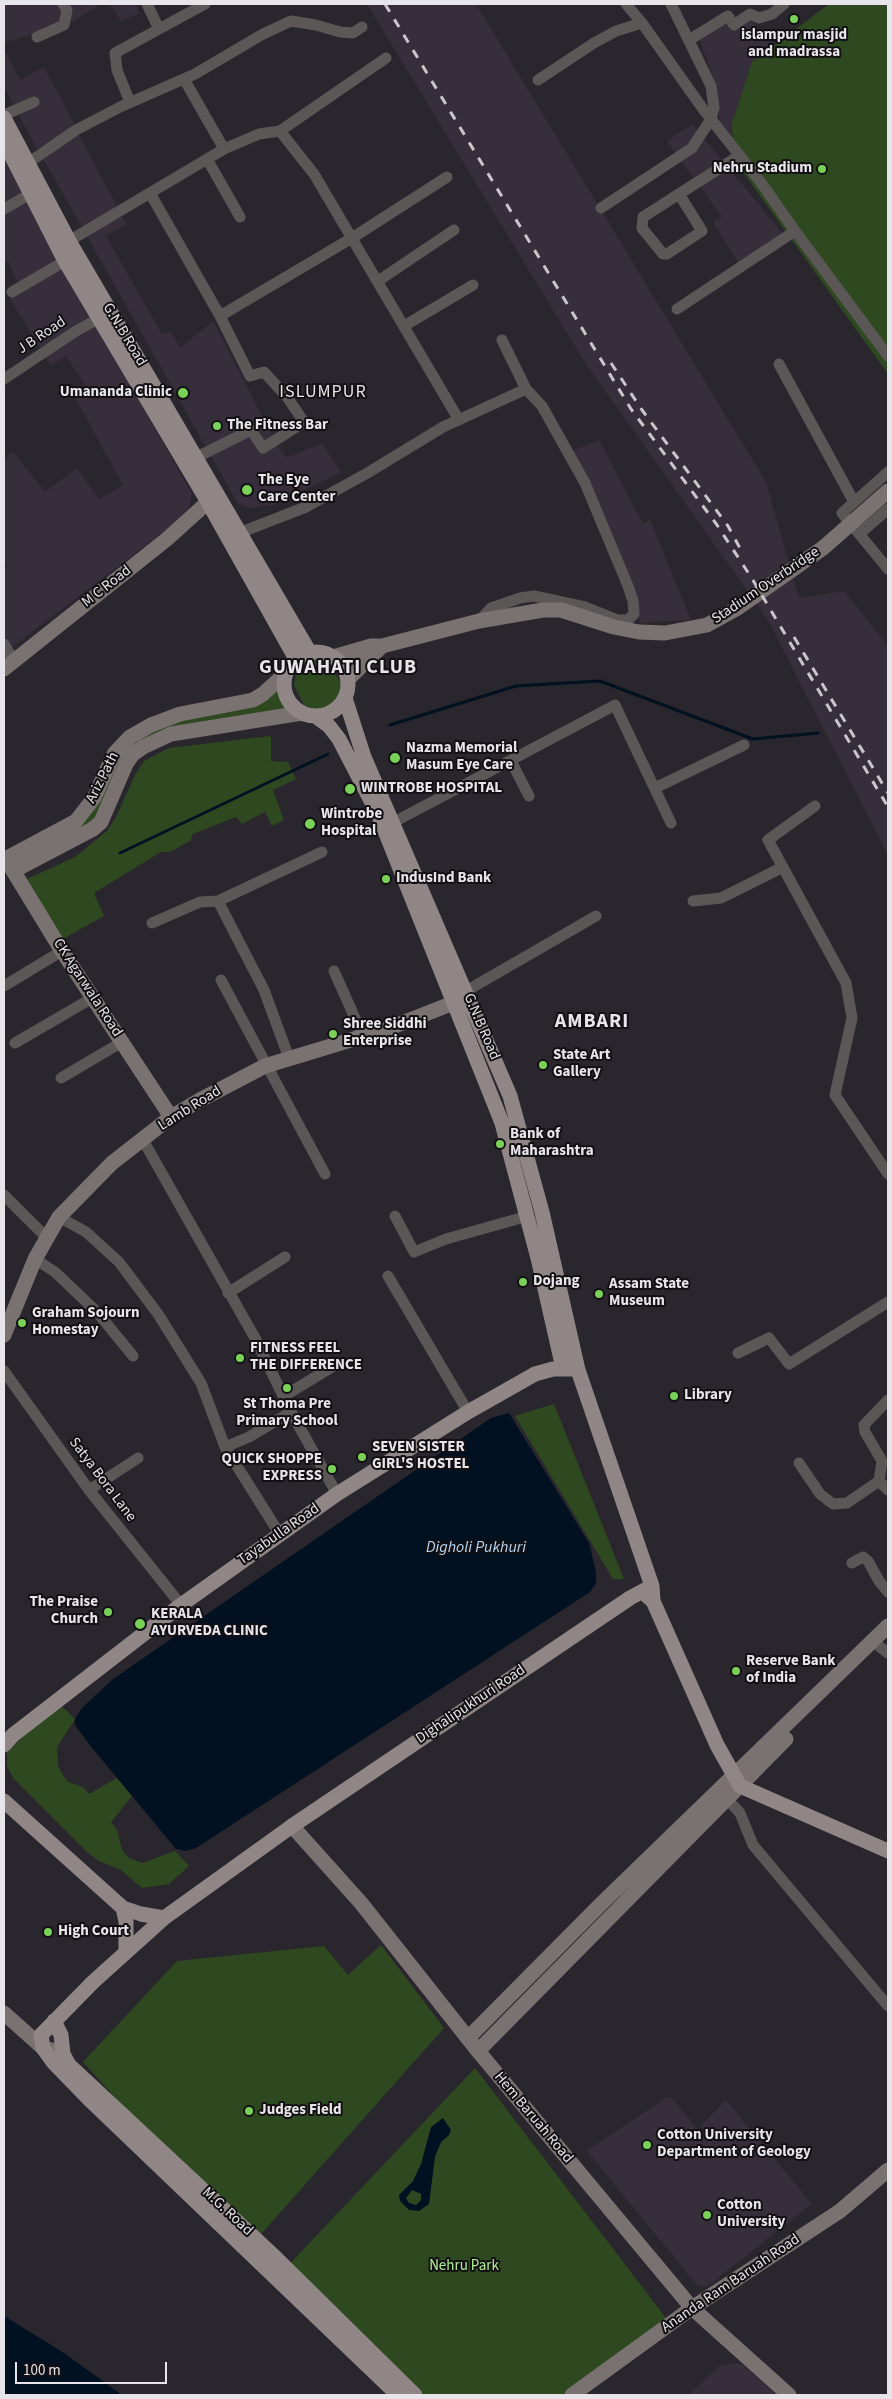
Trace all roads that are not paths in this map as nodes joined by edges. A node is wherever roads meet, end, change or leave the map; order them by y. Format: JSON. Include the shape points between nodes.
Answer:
{"nodes":[{"id":1,"x":63,"y":4,"type":"edge"},
{"id":2,"x":147,"y":4,"type":"edge"},
{"id":3,"x":205,"y":4,"type":"edge"},
{"id":4,"x":626,"y":4,"type":"edge"},
{"id":5,"x":671,"y":4,"type":"edge"},
{"id":6,"x":784,"y":4,"type":"edge"},
{"id":7,"x":642,"y":23,"type":"junction"},
{"id":8,"x":362,"y":27,"type":"dead end"},
{"id":9,"x":159,"y":29,"type":"junction"},
{"id":10,"x":37,"y":37,"type":"dead end"},
{"id":11,"x":689,"y":40,"type":"junction"},
{"id":12,"x":386,"y":58,"type":"dead end"},
{"id":13,"x":184,"y":79,"type":"junction"},
{"id":14,"x":538,"y":80,"type":"dead end"},
{"id":15,"x":34,"y":102,"type":"dead end"},
{"id":16,"x":130,"y":102,"type":"junction"},
{"id":17,"x":4,"y":117,"type":"edge"},
{"id":18,"x":711,"y":119,"type":"junction"},
{"id":19,"x":280,"y":131,"type":"junction"},
{"id":20,"x":4,"y":141,"type":"edge"},
{"id":21,"x":224,"y":149,"type":"junction"},
{"id":22,"x":739,"y":156,"type":"junction"},
{"id":23,"x":8,"y":159,"type":"edge"},
{"id":24,"x":207,"y":159,"type":"junction"},
{"id":25,"x":28,"y":164,"type":"junction"},
{"id":26,"x":447,"y":177,"type":"dead end"},
{"id":27,"x":150,"y":193,"type":"junction"},
{"id":28,"x":30,"y":194,"type":"junction"},
{"id":29,"x":679,"y":194,"type":"junction"},
{"id":30,"x":601,"y":208,"type":"dead end"},
{"id":31,"x":4,"y":209,"type":"edge"},
{"id":32,"x":240,"y":217,"type":"dead end"},
{"id":33,"x":454,"y":230,"type":"dead end"},
{"id":34,"x":795,"y":231,"type":"junction"},
{"id":35,"x":352,"y":238,"type":"junction"},
{"id":36,"x":69,"y":241,"type":"junction"},
{"id":37,"x":65,"y":261,"type":"junction"},
{"id":38,"x":378,"y":282,"type":"junction"},
{"id":39,"x":473,"y":285,"type":"dead end"},
{"id":40,"x":12,"y":292,"type":"dead end"},
{"id":41,"x":677,"y":309,"type":"dead end"},
{"id":42,"x":220,"y":316,"type":"junction"},
{"id":43,"x":98,"y":319,"type":"junction"},
{"id":44,"x":404,"y":326,"type":"junction"},
{"id":45,"x":502,"y":340,"type":"dead end"},
{"id":46,"x":888,"y":356,"type":"edge"},
{"id":47,"x":779,"y":364,"type":"dead end"},
{"id":48,"x":4,"y":379,"type":"edge"},
{"id":49,"x":526,"y":390,"type":"junction"},
{"id":50,"x":459,"y":420,"type":"junction"},
{"id":51,"x":197,"y":457,"type":"junction"},
{"id":52,"x":888,"y":472,"type":"edge"},
{"id":53,"x":888,"y":491,"type":"edge"},
{"id":54,"x":208,"y":502,"type":"junction"},
{"id":55,"x":854,"y":502,"type":"junction"},
{"id":56,"x":888,"y":508,"type":"edge"},
{"id":57,"x":239,"y":532,"type":"junction"},
{"id":58,"x":859,"y":534,"type":"junction"},
{"id":59,"x":888,"y":567,"type":"edge"},
{"id":60,"x":479,"y":621,"type":"junction"},
{"id":61,"x":4,"y":644,"type":"edge"},
{"id":62,"x":382,"y":646,"type":"junction"},
{"id":63,"x":310,"y":653,"type":"junction"},
{"id":64,"x":332,"y":657,"type":"junction"},
{"id":65,"x":296,"y":659,"type":"junction"},
{"id":66,"x":9,"y":665,"type":"edge"},
{"id":67,"x":286,"y":673,"type":"junction"},
{"id":68,"x":348,"y":679,"type":"junction"},
{"id":69,"x":345,"y":698,"type":"junction"},
{"id":70,"x":308,"y":715,"type":"junction"},
{"id":71,"x":744,"y":745,"type":"dead end"},
{"id":72,"x":512,"y":761,"type":"junction"},
{"id":73,"x":655,"y":788,"type":"junction"},
{"id":74,"x":530,"y":796,"type":"dead end"},
{"id":75,"x":815,"y":806,"type":"dead end"},
{"id":76,"x":394,"y":822,"type":"junction"},
{"id":77,"x":671,"y":823,"type":"dead end"},
{"id":78,"x":322,"y":852,"type":"dead end"},
{"id":79,"x":7,"y":865,"type":"edge"},
{"id":80,"x":783,"y":867,"type":"junction"},
{"id":81,"x":218,"y":900,"type":"junction"},
{"id":82,"x":693,"y":901,"type":"dead end"},
{"id":83,"x":596,"y":916,"type":"dead end"},
{"id":84,"x":152,"y":924,"type":"dead end"},
{"id":85,"x":62,"y":951,"type":"junction"},
{"id":86,"x":334,"y":971,"type":"dead end"},
{"id":87,"x":222,"y":980,"type":"dead end"},
{"id":88,"x":4,"y":986,"type":"edge"},
{"id":89,"x":467,"y":994,"type":"junction"},
{"id":90,"x":94,"y":997,"type":"junction"},
{"id":91,"x":453,"y":1004,"type":"junction"},
{"id":92,"x":363,"y":1036,"type":"junction"},
{"id":93,"x":122,"y":1042,"type":"junction"},
{"id":94,"x":15,"y":1043,"type":"dead end"},
{"id":95,"x":290,"y":1058,"type":"junction"},
{"id":96,"x":265,"y":1066,"type":"junction"},
{"id":97,"x":61,"y":1078,"type":"dead end"},
{"id":98,"x":171,"y":1118,"type":"junction"},
{"id":99,"x":143,"y":1140,"type":"junction"},
{"id":100,"x":324,"y":1174,"type":"dead end"},
{"id":101,"x":888,"y":1174,"type":"edge"},
{"id":102,"x":4,"y":1196,"type":"edge"},
{"id":103,"x":395,"y":1216,"type":"dead end"},
{"id":104,"x":528,"y":1216,"type":"junction"},
{"id":105,"x":59,"y":1217,"type":"junction"},
{"id":106,"x":46,"y":1237,"type":"junction"},
{"id":107,"x":285,"y":1257,"type":"dead end"},
{"id":108,"x":35,"y":1259,"type":"junction"},
{"id":109,"x":388,"y":1276,"type":"dead end"},
{"id":110,"x":228,"y":1293,"type":"junction"},
{"id":111,"x":888,"y":1302,"type":"edge"},
{"id":112,"x":4,"y":1336,"type":"edge"},
{"id":113,"x":738,"y":1353,"type":"dead end"},
{"id":114,"x":133,"y":1356,"type":"dead end"},
{"id":115,"x":337,"y":1364,"type":"dead end"},
{"id":116,"x":570,"y":1369,"type":"junction"},
{"id":117,"x":4,"y":1371,"type":"edge"},
{"id":118,"x":284,"y":1396,"type":"junction"},
{"id":119,"x":888,"y":1400,"type":"edge"},
{"id":120,"x":291,"y":1412,"type":"junction"},
{"id":121,"x":468,"y":1412,"type":"junction"},
{"id":122,"x":225,"y":1447,"type":"junction"},
{"id":123,"x":138,"y":1458,"type":"dead end"},
{"id":124,"x":799,"y":1464,"type":"dead end"},
{"id":125,"x":880,"y":1481,"type":"junction"},
{"id":126,"x":88,"y":1490,"type":"junction"},
{"id":127,"x":888,"y":1490,"type":"edge"},
{"id":128,"x":337,"y":1494,"type":"junction"},
{"id":129,"x":279,"y":1533,"type":"junction"},
{"id":130,"x":852,"y":1563,"type":"dead end"},
{"id":131,"x":888,"y":1592,"type":"edge"},
{"id":132,"x":649,"y":1593,"type":"junction"},
{"id":133,"x":181,"y":1605,"type":"junction"},
{"id":134,"x":888,"y":1626,"type":"edge"},
{"id":135,"x":885,"y":1647,"type":"edge"},
{"id":136,"x":4,"y":1744,"type":"edge"},
{"id":137,"x":737,"y":1781,"type":"junction"},
{"id":138,"x":727,"y":1799,"type":"junction"},
{"id":139,"x":4,"y":1800,"type":"edge"},
{"id":140,"x":292,"y":1826,"type":"junction"},
{"id":141,"x":888,"y":1851,"type":"edge"},
{"id":142,"x":123,"y":1908,"type":"junction"},
{"id":143,"x":164,"y":1918,"type":"junction"},
{"id":144,"x":126,"y":1952,"type":"junction"},
{"id":145,"x":888,"y":2006,"type":"edge"},
{"id":146,"x":4,"y":2013,"type":"edge"},
{"id":147,"x":54,"y":2021,"type":"junction"},
{"id":148,"x":468,"y":2038,"type":"junction"},
{"id":149,"x":43,"y":2048,"type":"junction"},
{"id":150,"x":478,"y":2051,"type":"junction"},
{"id":151,"x":63,"y":2054,"type":"junction"},
{"id":152,"x":888,"y":2170,"type":"edge"},
{"id":153,"x":692,"y":2308,"type":"junction"},
{"id":154,"x":398,"y":2395,"type":"edge"},
{"id":155,"x":415,"y":2395,"type":"edge"},
{"id":156,"x":572,"y":2395,"type":"edge"},
{"id":157,"x":789,"y":2395,"type":"edge"}],
"edges":[{"from":1,"to":10,"type":"street","via":[[67,10],[64,25]]},
{"from":2,"to":9,"type":"street"},
{"from":3,"to":9,"type":"street"},
{"from":4,"to":7,"type":"street"},
{"from":5,"to":11,"type":"street"},
{"from":6,"to":11,"type":"street","via":[[772,14],[758,18],[750,14],[734,25],[728,16]]},
{"from":7,"to":14,"type":"street","via":[[616,31],[594,43]]},
{"from":7,"to":18,"type":"street"},
{"from":8,"to":13,"type":"street","via":[[353,33],[340,32],[316,24],[291,21]]},
{"from":9,"to":16,"type":"street","via":[[115,53],[117,70]]},
{"from":11,"to":18,"type":"street","via":[[711,86],[714,108]]},
{"from":12,"to":19,"type":"street"},
{"from":13,"to":16,"type":"street"},
{"from":13,"to":21,"type":"street"},
{"from":15,"to":17,"type":"street"},
{"from":16,"to":25,"type":"street","via":[[76,130]]},
{"from":17,"to":25,"type":"main road","name":"G.N.B Road"},
{"from":18,"to":22,"type":"street"},
{"from":18,"to":30,"type":"street","via":[[692,148]]},
{"from":19,"to":21,"type":"street","via":[[259,134]]},
{"from":19,"to":35,"type":"street","via":[[314,174]]},
{"from":20,"to":23,"type":"main road","name":"G.N.B Road"},
{"from":21,"to":24,"type":"street"},
{"from":22,"to":29,"type":"street"},
{"from":22,"to":34,"type":"street"},
{"from":23,"to":28,"type":"main road","name":"G.N.B Road"},
{"from":24,"to":27,"type":"street"},
{"from":24,"to":32,"type":"street"},
{"from":25,"to":36,"type":"main road","name":"G.N.B Road"},
{"from":26,"to":35,"type":"street"},
{"from":27,"to":36,"type":"street"},
{"from":27,"to":42,"type":"street"},
{"from":28,"to":31,"type":"street"},
{"from":28,"to":37,"type":"main road","name":"G.N.B Road"},
{"from":29,"to":29,"type":"street","via":[[643,217],[641,223],[663,254],[702,231]]},
{"from":33,"to":38,"type":"street"},
{"from":34,"to":41,"type":"street"},
{"from":34,"to":46,"type":"street"},
{"from":35,"to":38,"type":"street"},
{"from":35,"to":42,"type":"street"},
{"from":36,"to":51,"type":"main road","name":"G.N.B Road"},
{"from":37,"to":40,"type":"street"},
{"from":37,"to":43,"type":"main road","name":"G.N.B Road"},
{"from":38,"to":44,"type":"street"},
{"from":39,"to":44,"type":"street"},
{"from":42,"to":51,"type":"street","via":[[250,376],[264,372],[304,422],[263,448],[251,430]]},
{"from":43,"to":48,"type":"street","name":"J B Road"},
{"from":43,"to":54,"type":"main road","name":"G.N.B Road"},
{"from":44,"to":50,"type":"street"},
{"from":45,"to":49,"type":"street"},
{"from":47,"to":55,"type":"street"},
{"from":49,"to":50,"type":"street"},
{"from":49,"to":60,"type":"street","via":[[542,406],[585,483],[628,586],[634,614],[628,620],[618,620],[585,607],[534,596],[491,608]]},
{"from":50,"to":57,"type":"street","via":[[306,506]]},
{"from":51,"to":57,"type":"main road","name":"G.N.B Road"},
{"from":52,"to":55,"type":"street"},
{"from":53,"to":60,"type":"street","name":"Stadium Overbridge","via":[[823,548],[736,609],[706,625],[678,632],[627,631],[561,610]]},
{"from":54,"to":65,"type":"main road","name":"G.N.B Road"},
{"from":54,"to":66,"type":"street","name":"M C Road","via":[[168,539]]},
{"from":55,"to":58,"type":"street","via":[[842,513]]},
{"from":56,"to":58,"type":"street"},
{"from":57,"to":63,"type":"main road","name":"G.N.B Road"},
{"from":58,"to":59,"type":"street"},
{"from":60,"to":62,"type":"street","name":"Stadium Overbridge"},
{"from":61,"to":66,"type":"street"},
{"from":62,"to":64,"type":"street","name":"Stadium Overbridge"},
{"from":62,"to":68,"type":"street"},
{"from":63,"to":64,"type":"main road","via":[[320,652]]},
{"from":63,"to":65,"type":"main road"},
{"from":64,"to":68,"type":"main road","via":[[344,669]]},
{"from":65,"to":67,"type":"main road"},
{"from":67,"to":70,"type":"main road","via":[[284,681],[288,699]]},
{"from":67,"to":79,"type":"street","name":"Ariz Path","via":[[253,700],[180,714],[130,737],[114,754],[94,798],[76,821]]},
{"from":68,"to":69,"type":"main road"},
{"from":69,"to":70,"type":"main road","via":[[333,712]]},
{"from":69,"to":76,"type":"main road","name":"G.N.B Road","via":[[358,740]]},
{"from":70,"to":79,"type":"street","name":"Ariz Path","via":[[187,731],[150,743],[132,755],[126,764],[101,822],[93,829]]},
{"from":70,"to":91,"type":"main road","name":"G.N.B Road","via":[[329,726],[339,739],[379,816]]},
{"from":71,"to":73,"type":"street"},
{"from":72,"to":73,"type":"street","via":[[615,705]]},
{"from":72,"to":74,"type":"street"},
{"from":72,"to":76,"type":"street"},
{"from":73,"to":77,"type":"street"},
{"from":75,"to":80,"type":"street","via":[[768,840]]},
{"from":76,"to":89,"type":"main road","name":"G.N.B Road"},
{"from":78,"to":81,"type":"street"},
{"from":79,"to":85,"type":"street","name":"CK Agarwala Road"},
{"from":80,"to":82,"type":"street","via":[[721,898]]},
{"from":80,"to":101,"type":"street","via":[[846,983],[852,1018],[835,1094]]},
{"from":81,"to":84,"type":"street","via":[[200,902]]},
{"from":81,"to":95,"type":"street","via":[[264,990]]},
{"from":83,"to":89,"type":"street"},
{"from":85,"to":88,"type":"street"},
{"from":85,"to":90,"type":"street","name":"CK Agarwala Road"},
{"from":86,"to":92,"type":"street"},
{"from":87,"to":96,"type":"street"},
{"from":89,"to":91,"type":"street","name":"Lamb Road"},
{"from":89,"to":116,"type":"main road","name":"G.N.B Road","via":[[510,1096],[542,1212]]},
{"from":90,"to":93,"type":"street","name":"CK Agarwala Road"},
{"from":90,"to":94,"type":"street"},
{"from":91,"to":92,"type":"street","name":"Lamb Road"},
{"from":91,"to":104,"type":"main road","name":"G.N.B Road","via":[[502,1123]]},
{"from":92,"to":95,"type":"street","name":"Lamb Road"},
{"from":93,"to":97,"type":"street"},
{"from":93,"to":98,"type":"street","name":"CK Agarwala Road"},
{"from":95,"to":96,"type":"street","name":"Lamb Road"},
{"from":96,"to":98,"type":"street","name":"Lamb Road"},
{"from":96,"to":100,"type":"street"},
{"from":98,"to":99,"type":"street","name":"Lamb Road"},
{"from":99,"to":105,"type":"street","name":"Lamb Road","via":[[112,1163]]},
{"from":99,"to":110,"type":"street"},
{"from":102,"to":106,"type":"street"},
{"from":103,"to":104,"type":"street","via":[[414,1252],[446,1239]]},
{"from":104,"to":116,"type":"main road","name":"G.N.B Road"},
{"from":105,"to":106,"type":"street","name":"Lamb Road"},
{"from":105,"to":122,"type":"street","via":[[86,1232],[119,1262],[158,1314],[201,1383]]},
{"from":106,"to":108,"type":"street","name":"Lamb Road"},
{"from":107,"to":110,"type":"street"},
{"from":108,"to":112,"type":"street","name":"Lamb Road"},
{"from":108,"to":114,"type":"street","via":[[55,1272],[97,1312]]},
{"from":109,"to":121,"type":"street"},
{"from":110,"to":118,"type":"street","via":[[256,1338]]},
{"from":111,"to":113,"type":"street","via":[[789,1364],[769,1338]]},
{"from":115,"to":118,"type":"street"},
{"from":116,"to":121,"type":"main road","name":"Tayabulla Road","via":[[536,1374]]},
{"from":116,"to":132,"type":"main road"},
{"from":117,"to":126,"type":"street","name":"Satya Bora Lane"},
{"from":118,"to":120,"type":"street"},
{"from":119,"to":125,"type":"street","via":[[864,1425],[882,1460]]},
{"from":120,"to":122,"type":"street","via":[[250,1437]]},
{"from":120,"to":128,"type":"street"},
{"from":121,"to":128,"type":"main road","name":"Tayabulla Road"},
{"from":122,"to":129,"type":"street"},
{"from":123,"to":126,"type":"street"},
{"from":124,"to":125,"type":"street","via":[[820,1494],[833,1504],[847,1503]]},
{"from":125,"to":127,"type":"street"},
{"from":126,"to":133,"type":"street","name":"Satya Bora Lane"},
{"from":128,"to":129,"type":"main road","name":"Tayabulla Road"},
{"from":129,"to":133,"type":"main road","name":"Tayabulla Road"},
{"from":130,"to":131,"type":"street","via":[[863,1557],[868,1561]]},
{"from":132,"to":137,"type":"main road","via":[[717,1745]]},
{"from":132,"to":140,"type":"main road","name":"Dighalipukhuri Road"},
{"from":133,"to":136,"type":"main road","name":"Tayabulla Road"},
{"from":134,"to":137,"type":"street"},
{"from":135,"to":137,"type":"street"},
{"from":137,"to":138,"type":"street"},
{"from":137,"to":141,"type":"main road"},
{"from":137,"to":148,"type":"street","via":[[601,1904]]},
{"from":138,"to":145,"type":"street","via":[[740,1814],[753,1845]]},
{"from":138,"to":150,"type":"street"},
{"from":139,"to":142,"type":"main road"},
{"from":140,"to":143,"type":"main road","name":"Dighalipukhuri Road"},
{"from":140,"to":148,"type":"street","name":"Hem Baruah Road","via":[[360,1903]]},
{"from":142,"to":143,"type":"main road"},
{"from":142,"to":144,"type":"main road"},
{"from":143,"to":144,"type":"main road","name":"Dighalipukhuri Road"},
{"from":144,"to":147,"type":"main road","name":"Dighalipukhuri Road"},
{"from":146,"to":149,"type":"street"},
{"from":147,"to":149,"type":"main road","name":"Dighalipukhuri Road","via":[[41,2035]]},
{"from":147,"to":151,"type":"main road","name":"M.G. Road","via":[[61,2034]]},
{"from":148,"to":150,"type":"street","name":"Hem Baruah Road"},
{"from":149,"to":151,"type":"street"},
{"from":149,"to":154,"type":"main road","via":[[89,2099]]},
{"from":150,"to":153,"type":"street","name":"Hem Baruah Road"},
{"from":151,"to":155,"type":"main road","name":"M.G. Road","via":[[69,2065],[276,2258]]},
{"from":152,"to":153,"type":"street","name":"Ananda Ram Baruah Road","via":[[840,2211]]},
{"from":153,"to":156,"type":"street","name":"Ananda Ram Baruah Road"},
{"from":153,"to":157,"type":"street","name":"Hem Baruah Road"}]}
